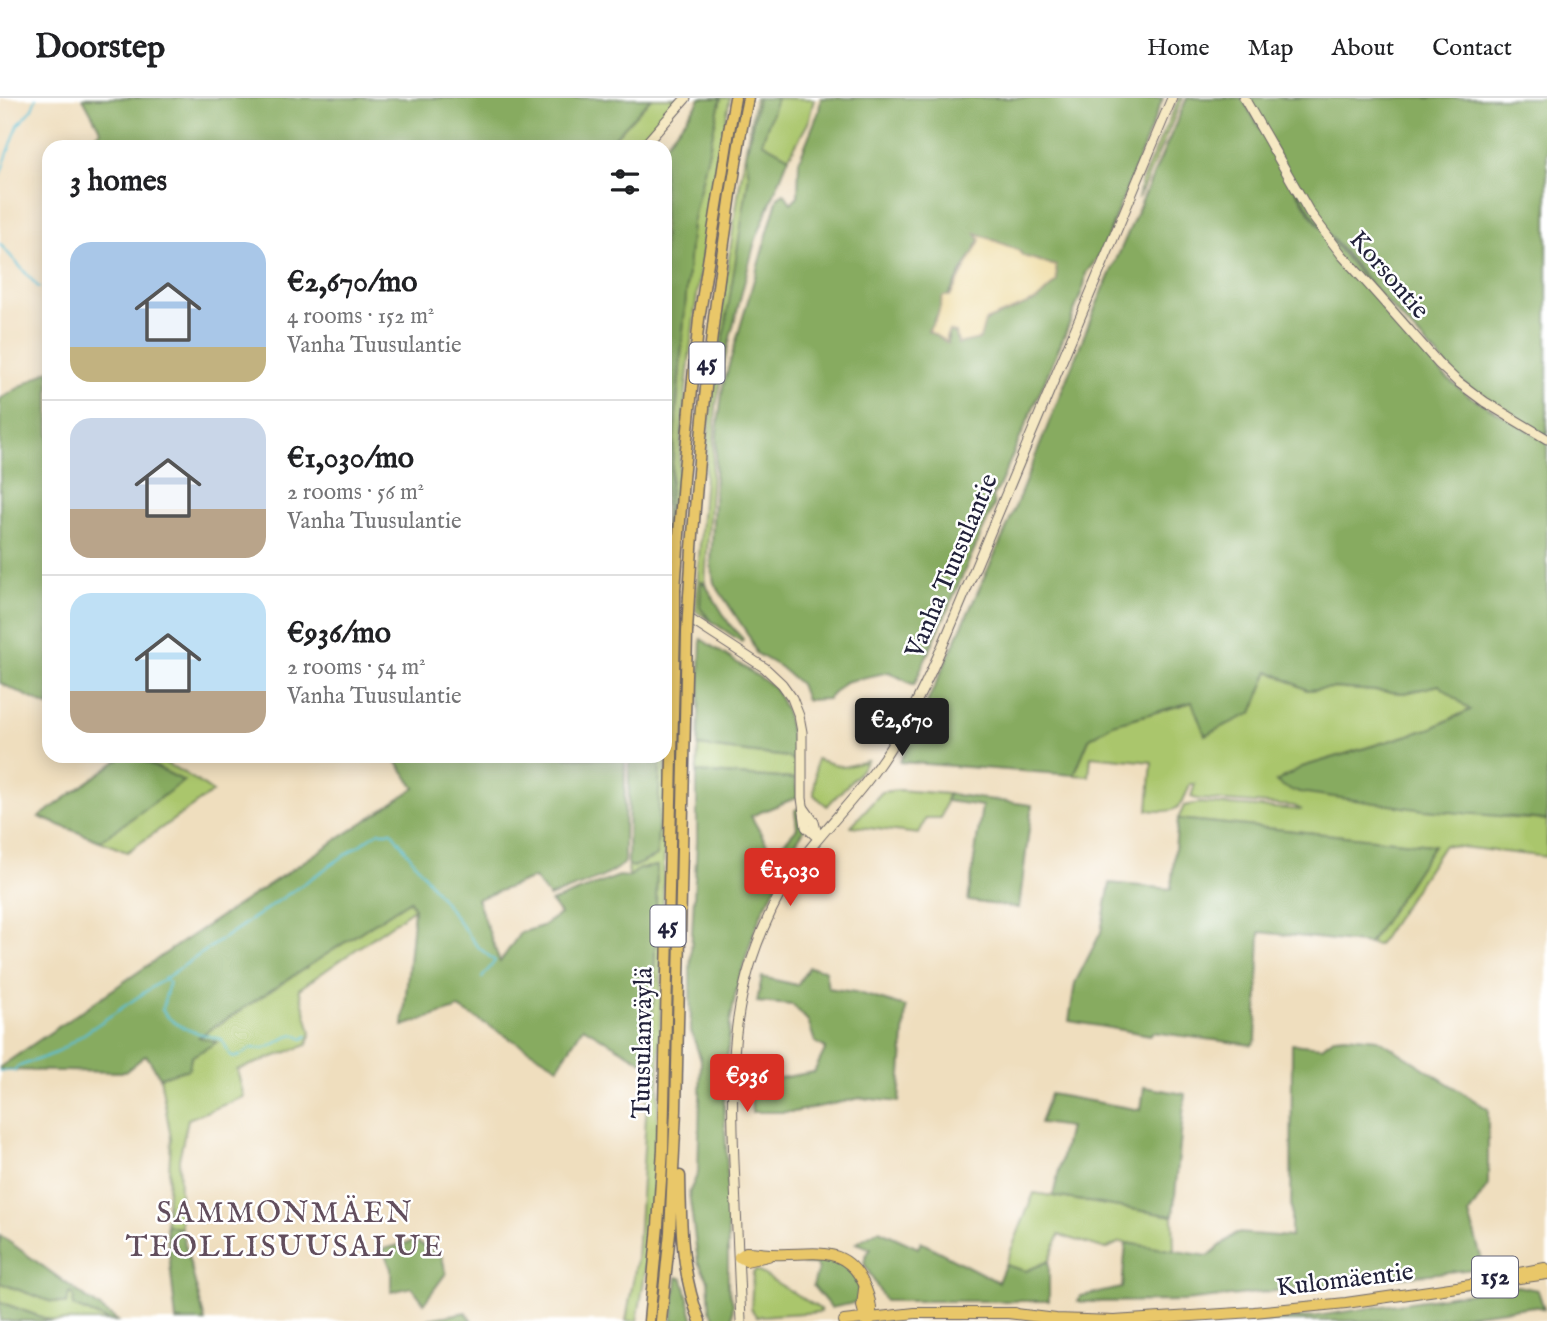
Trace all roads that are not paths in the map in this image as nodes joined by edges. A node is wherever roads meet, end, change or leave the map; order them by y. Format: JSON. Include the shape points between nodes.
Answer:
{"nodes":[{"id":1,"x":685,"y":98,"type":"edge"},
{"id":2,"x":735,"y":98,"type":"edge"},
{"id":3,"x":748,"y":98,"type":"edge"},
{"id":4,"x":1172,"y":98,"type":"edge"},
{"id":5,"x":1244,"y":98,"type":"edge"},
{"id":6,"x":649,"y":140,"type":"edge"},
{"id":7,"x":1547,"y":439,"type":"edge"},
{"id":8,"x":672,"y":608,"type":"edge"},
{"id":9,"x":672,"y":757,"type":"edge"},
{"id":10,"x":672,"y":763,"type":"edge"},
{"id":11,"x":818,"y":838,"type":"junction"},
{"id":12,"x":676,"y":1111,"type":"junction"},
{"id":13,"x":658,"y":1226,"type":"junction"},
{"id":14,"x":739,"y":1257,"type":"junction"},
{"id":15,"x":1547,"y":1268,"type":"edge"},
{"id":16,"x":1547,"y":1274,"type":"edge"},
{"id":17,"x":1443,"y":1289,"type":"junction"},
{"id":18,"x":951,"y":1313,"type":"junction"},
{"id":19,"x":868,"y":1319,"type":"edge"},
{"id":20,"x":641,"y":1321,"type":"edge"},
{"id":21,"x":649,"y":1321,"type":"edge"},
{"id":22,"x":662,"y":1321,"type":"edge"},
{"id":23,"x":700,"y":1321,"type":"edge"},
{"id":24,"x":741,"y":1321,"type":"edge"},
{"id":25,"x":844,"y":1321,"type":"edge"},
{"id":26,"x":894,"y":1321,"type":"edge"}],
"edges":[{"from":1,"to":6,"type":"main road"},
{"from":2,"to":9,"type":"highway","name":"Tuusulanväylä","number":"45","bridge":true,"via":[[699,319],[683,479],[675,590]]},
{"from":3,"to":12,"type":"highway","name":"Tuusulanväylä","number":"45","bridge":true,"via":[[725,227],[703,400],[689,596]]},
{"from":4,"to":11,"type":"main road","name":"Vanha Tuusulantie","via":[[919,697],[874,772]]},
{"from":5,"to":7,"type":"main road","name":"Korsontie","via":[[1310,213],[1439,364],[1485,402]]},
{"from":8,"to":11,"type":"main road","via":[[765,668],[795,704],[802,732],[806,827]]},
{"from":10,"to":13,"type":"highway","name":"Tuusulanväylä","number":"45","bridge":true},
{"from":11,"to":14,"type":"main road","name":"Vanha Tuusulantie","via":[[783,888],[763,929],[741,995],[732,1076]]},
{"from":12,"to":22,"type":"highway","name":"Tuusulanväylä","number":"45"},
{"from":12,"to":23,"type":"highway","via":[[684,1256]]},
{"from":13,"to":20,"type":"highway"},
{"from":13,"to":21,"type":"highway","name":"Tuusulanväylä","number":"45"},
{"from":14,"to":19,"type":"main road","via":[[746,1261],[772,1254],[833,1255],[850,1265],[864,1285]]},
{"from":14,"to":24,"type":"main road","name":"Vanha Tuusulantie"},
{"from":15,"to":17,"type":"main road","name":"Kulomäentie","number":"152"},
{"from":16,"to":17,"type":"main road","name":"Kulomäentie","number":"152"},
{"from":17,"to":18,"type":"main road","name":"Kulomäentie","number":"152","via":[[1289,1309],[1169,1316]]},
{"from":18,"to":19,"type":"main road","name":"Kulomäentie","number":"152"},
{"from":18,"to":26,"type":"main road","name":"Kulomäentie","number":"152"},
{"from":19,"to":25,"type":"main road","name":"Kulomäentie","number":"152"}]}
